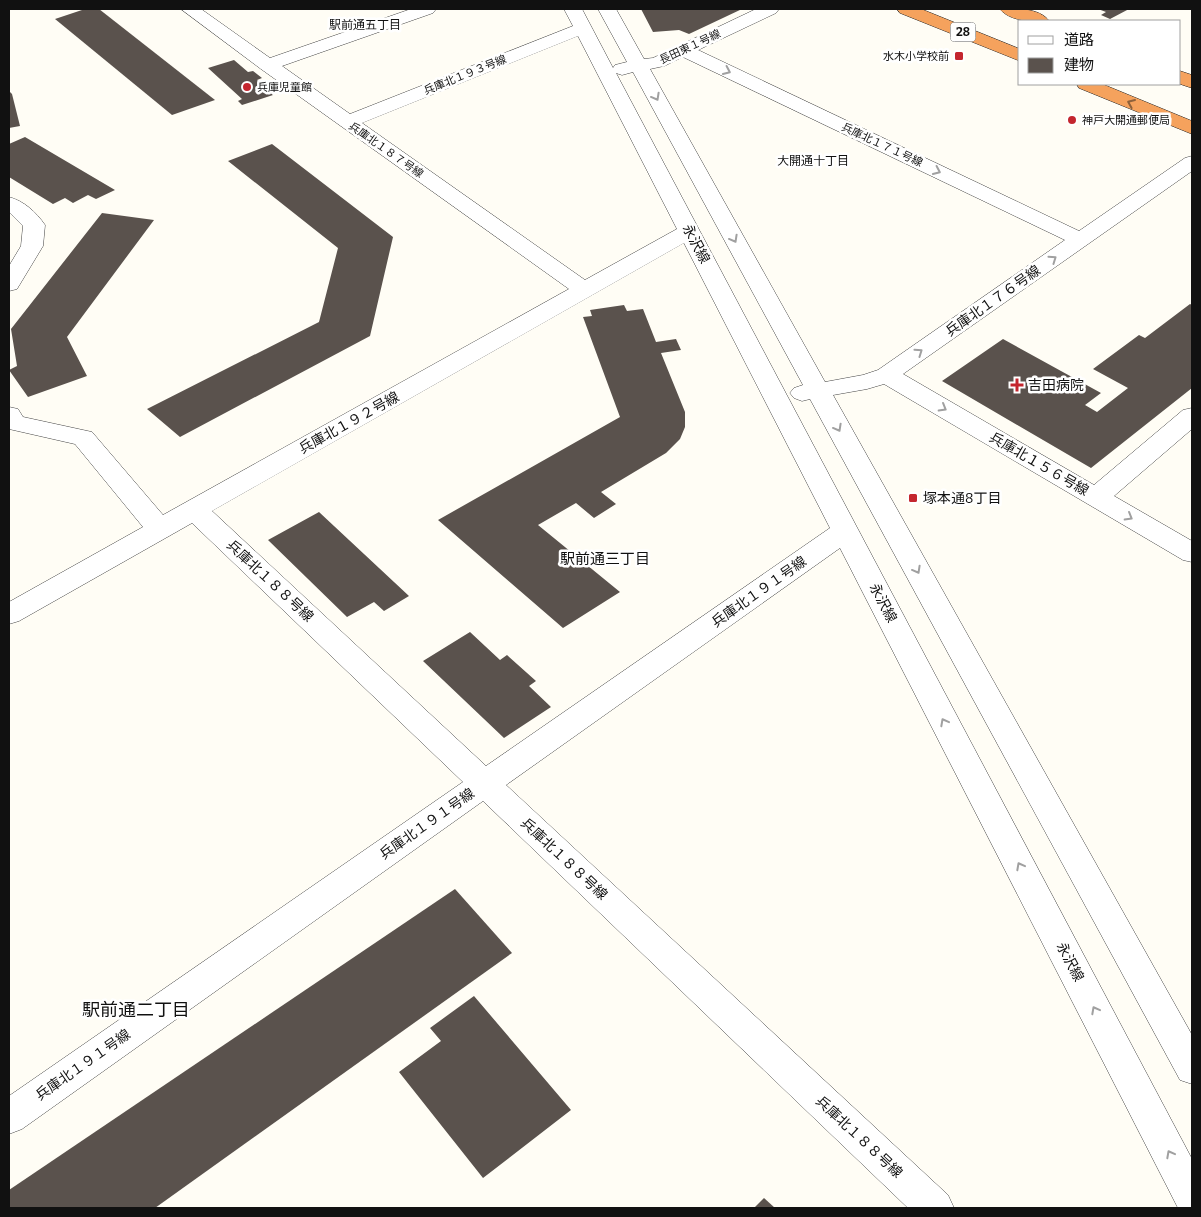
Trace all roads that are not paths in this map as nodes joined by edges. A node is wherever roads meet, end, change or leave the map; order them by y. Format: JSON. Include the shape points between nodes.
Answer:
{"nodes":[{"id":1,"x":190,"y":9,"type":"edge"},
{"id":2,"x":427,"y":9,"type":"edge"},
{"id":3,"x":606,"y":9,"type":"edge"},
{"id":4,"x":770,"y":9,"type":"edge"},
{"id":5,"x":906,"y":9,"type":"edge"},
{"id":6,"x":1009,"y":9,"type":"edge"},
{"id":7,"x":578,"y":18,"type":"edge"},
{"id":8,"x":1037,"y":20,"type":"edge"},
{"id":9,"x":683,"y":50,"type":"junction"},
{"id":10,"x":1018,"y":55,"type":"edge"},
{"id":11,"x":267,"y":65,"type":"junction"},
{"id":12,"x":639,"y":67,"type":"junction"},
{"id":13,"x":606,"y":71,"type":"junction"},
{"id":14,"x":1088,"y":85,"type":"edge"},
{"id":15,"x":346,"y":122,"type":"junction"},
{"id":16,"x":1192,"y":128,"type":"edge"},
{"id":17,"x":1192,"y":162,"type":"edge"},
{"id":18,"x":9,"y":203,"type":"edge"},
{"id":19,"x":689,"y":231,"type":"junction"},
{"id":20,"x":1081,"y":240,"type":"junction"},
{"id":21,"x":9,"y":284,"type":"edge"},
{"id":22,"x":584,"y":290,"type":"junction"},
{"id":23,"x":886,"y":375,"type":"junction"},
{"id":24,"x":818,"y":391,"type":"junction"},
{"id":25,"x":776,"y":398,"type":"junction"},
{"id":26,"x":9,"y":415,"type":"edge"},
{"id":27,"x":1192,"y":416,"type":"edge"},
{"id":28,"x":1096,"y":497,"type":"junction"},
{"id":29,"x":194,"y":510,"type":"junction"},
{"id":30,"x":160,"y":529,"type":"junction"},
{"id":31,"x":845,"y":531,"type":"junction"},
{"id":32,"x":1192,"y":554,"type":"edge"},
{"id":33,"x":9,"y":614,"type":"edge"},
{"id":34,"x":485,"y":784,"type":"junction"},
{"id":35,"x":1192,"y":1068,"type":"edge"},
{"id":36,"x":9,"y":1117,"type":"edge"},
{"id":37,"x":1192,"y":1197,"type":"edge"},
{"id":38,"x":935,"y":1208,"type":"edge"}],
"edges":[{"from":1,"to":11,"type":"street","name":"兵庫北１８７号線"},
{"from":2,"to":11,"type":"street"},
{"from":3,"to":12,"type":"street"},
{"from":4,"to":9,"type":"street","name":"長田東１号線"},
{"from":5,"to":10,"type":"highway","number":"28"},
{"from":6,"to":8,"type":"highway"},
{"from":7,"to":13,"type":"street","name":"永沢線"},
{"from":7,"to":15,"type":"street","name":"兵庫北１９３号線"},
{"from":9,"to":12,"type":"street","name":"長田東１号線"},
{"from":9,"to":20,"type":"street","name":"兵庫北１７１号線","one_way":true},
{"from":11,"to":15,"type":"street","name":"兵庫北１８７号線"},
{"from":12,"to":13,"type":"street","name":"長田東１号線"},
{"from":12,"to":24,"type":"street","one_way":true},
{"from":13,"to":19,"type":"street","name":"永沢線"},
{"from":16,"to":14,"type":"highway","one_way":true},
{"from":15,"to":22,"type":"street","name":"兵庫北１８７号線"},
{"from":17,"to":20,"type":"street","name":"兵庫北１７６号線"},
{"from":18,"to":21,"type":"street","via":[[34,225],[32,246]]},
{"from":19,"to":22,"type":"street","name":"兵庫北１９２号線"},
{"from":19,"to":25,"type":"street","name":"永沢線"},
{"from":23,"to":20,"type":"street","name":"兵庫北１７６号線","one_way":true},
{"from":22,"to":29,"type":"street","name":"兵庫北１９２号線"},
{"from":23,"to":24,"type":"street","name":"兵庫北１７６号線"},
{"from":23,"to":28,"type":"street","name":"兵庫北１５６号線","one_way":true},
{"from":24,"to":25,"type":"street","name":"兵庫北１７６号線"},
{"from":24,"to":35,"type":"street","one_way":true},
{"from":25,"to":31,"type":"street","name":"永沢線"},
{"from":26,"to":30,"type":"street","via":[[15,423],[83,438]]},
{"from":27,"to":28,"type":"street"},
{"from":28,"to":32,"type":"street","name":"兵庫北１５６号線","one_way":true},
{"from":29,"to":30,"type":"street","name":"兵庫北１９２号線"},
{"from":29,"to":34,"type":"street","name":"兵庫北１８８号線"},
{"from":30,"to":33,"type":"street","name":"兵庫北１９２号線"},
{"from":31,"to":34,"type":"street","name":"兵庫北１９１号線"},
{"from":37,"to":31,"type":"street","name":"永沢線","one_way":true},
{"from":34,"to":36,"type":"street","name":"兵庫北１９１号線"},
{"from":34,"to":38,"type":"street","name":"兵庫北１８８号線"}]}
